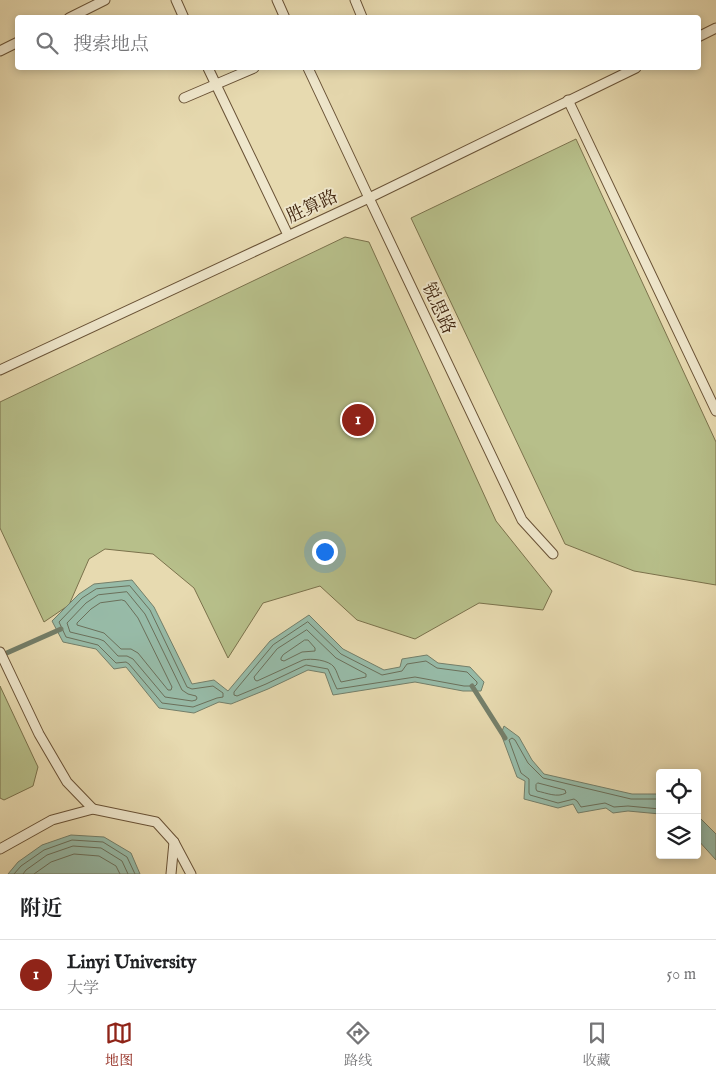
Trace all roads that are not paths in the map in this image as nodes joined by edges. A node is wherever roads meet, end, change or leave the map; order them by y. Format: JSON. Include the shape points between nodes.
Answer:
{"nodes":[{"id":1,"x":105,"y":0,"type":"edge"},
{"id":2,"x":176,"y":0,"type":"edge"},
{"id":3,"x":276,"y":0,"type":"edge"},
{"id":4,"x":355,"y":0,"type":"edge"},
{"id":5,"x":75,"y":15,"type":"edge"},
{"id":6,"x":183,"y":15,"type":"edge"},
{"id":7,"x":284,"y":15,"type":"edge"},
{"id":8,"x":361,"y":15,"type":"edge"},
{"id":9,"x":716,"y":28,"type":"edge"},
{"id":10,"x":701,"y":36,"type":"edge"},
{"id":11,"x":15,"y":44,"type":"edge"},
{"id":12,"x":0,"y":51,"type":"edge"},
{"id":13,"x":209,"y":70,"type":"edge"},
{"id":14,"x":249,"y":70,"type":"edge"},
{"id":15,"x":309,"y":70,"type":"edge"},
{"id":16,"x":632,"y":70,"type":"edge"},
{"id":17,"x":216,"y":84,"type":"junction"},
{"id":18,"x":184,"y":98,"type":"dead end"},
{"id":19,"x":568,"y":100,"type":"junction"},
{"id":20,"x":369,"y":198,"type":"junction"},
{"id":21,"x":288,"y":235,"type":"junction"},
{"id":22,"x":0,"y":370,"type":"edge"},
{"id":23,"x":716,"y":412,"type":"edge"},
{"id":24,"x":553,"y":554,"type":"dead end"},
{"id":25,"x":0,"y":652,"type":"edge"},
{"id":26,"x":93,"y":808,"type":"junction"},
{"id":27,"x":174,"y":842,"type":"junction"},
{"id":28,"x":0,"y":849,"type":"edge"},
{"id":29,"x":171,"y":874,"type":"edge"},
{"id":30,"x":191,"y":874,"type":"edge"}],
"edges":[{"from":1,"to":5,"type":"lane"},
{"from":2,"to":6,"type":"lane"},
{"from":3,"to":7,"type":"lane"},
{"from":4,"to":8,"type":"lane"},
{"from":9,"to":10,"type":"lane"},
{"from":11,"to":12,"type":"lane"},
{"from":13,"to":17,"type":"lane"},
{"from":14,"to":17,"type":"lane"},
{"from":15,"to":20,"type":"lane","name":"锐思路"},
{"from":16,"to":19,"type":"lane","name":"胜算路"},
{"from":17,"to":18,"type":"lane"},
{"from":17,"to":21,"type":"lane"},
{"from":19,"to":20,"type":"lane","name":"胜算路"},
{"from":19,"to":23,"type":"lane"},
{"from":20,"to":21,"type":"lane","name":"胜算路"},
{"from":20,"to":24,"type":"lane","name":"锐思路","via":[[522,520]]},
{"from":21,"to":22,"type":"lane","name":"胜算路"},
{"from":25,"to":26,"type":"lane","via":[[39,734],[67,782]]},
{"from":26,"to":27,"type":"lane","via":[[156,822]]},
{"from":26,"to":28,"type":"lane","via":[[52,820]]},
{"from":27,"to":29,"type":"lane"},
{"from":27,"to":30,"type":"lane"}]}
